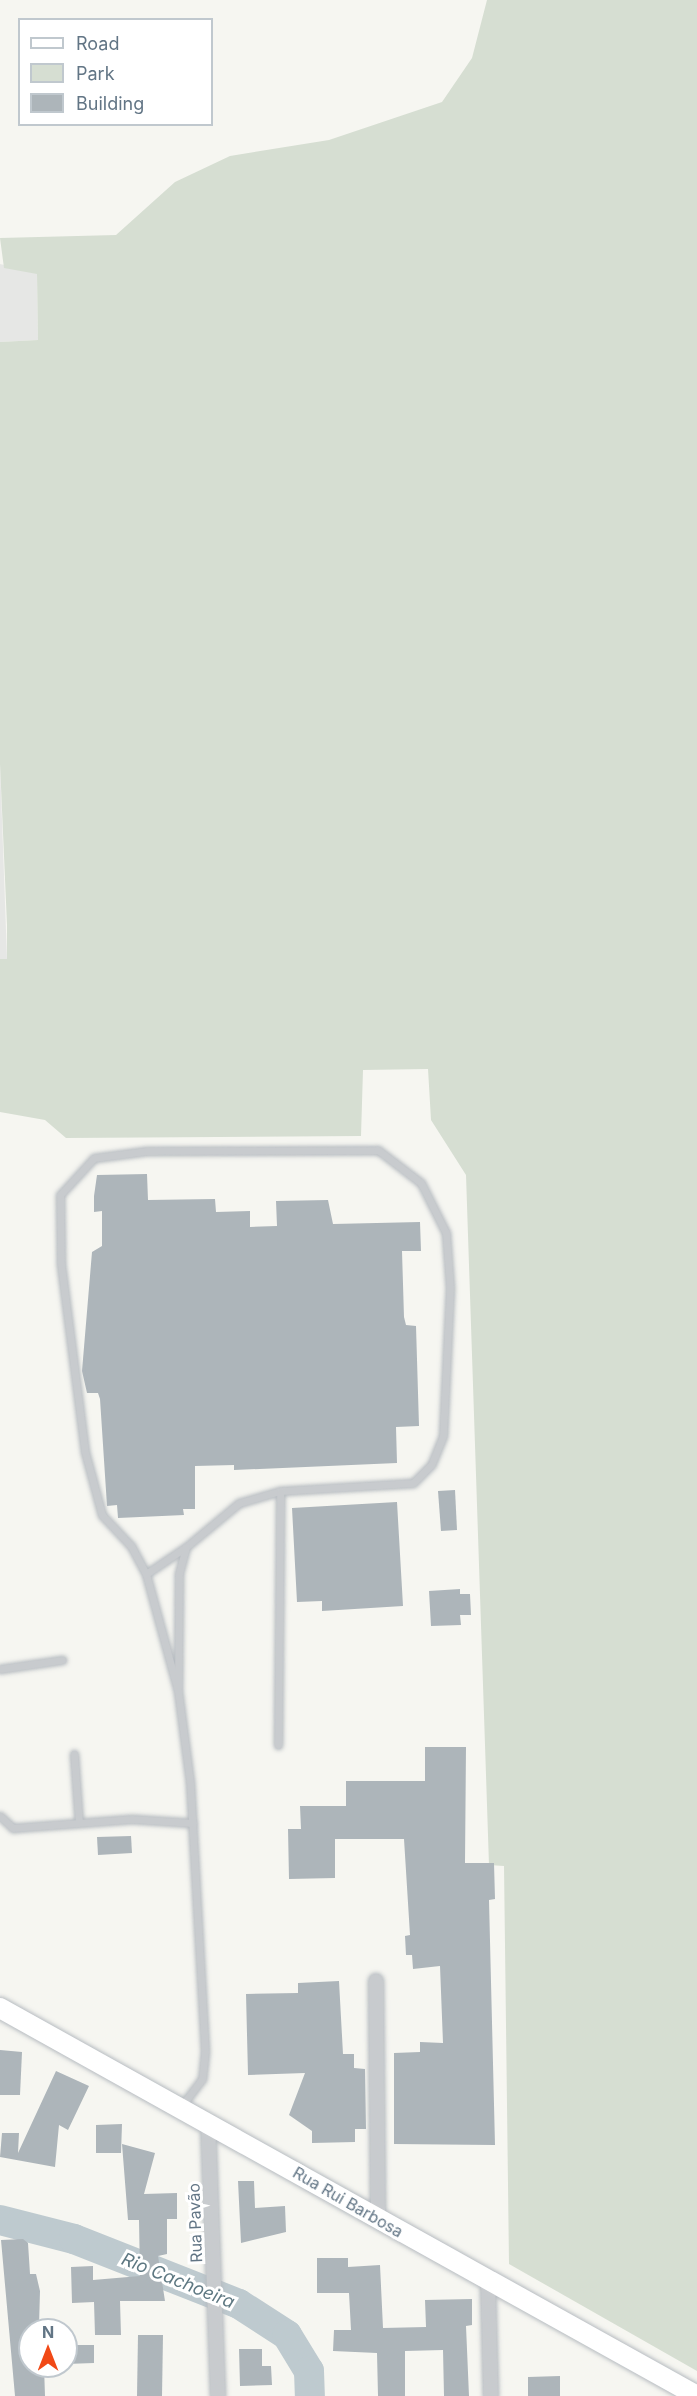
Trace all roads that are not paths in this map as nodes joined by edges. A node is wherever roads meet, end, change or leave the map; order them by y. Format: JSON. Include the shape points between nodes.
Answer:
{"nodes":[{"id":1,"x":280,"y":1491,"type":"junction"},
{"id":2,"x":186,"y":1547,"type":"junction"},
{"id":3,"x":146,"y":1574,"type":"junction"},
{"id":4,"x":62,"y":1660,"type":"dead end"},
{"id":5,"x":0,"y":1669,"type":"edge"},
{"id":6,"x":178,"y":1691,"type":"junction"},
{"id":7,"x":278,"y":1745,"type":"dead end"},
{"id":8,"x":74,"y":1754,"type":"dead end"},
{"id":9,"x":0,"y":1816,"type":"edge"},
{"id":10,"x":79,"y":1823,"type":"junction"},
{"id":11,"x":192,"y":1823,"type":"junction"},
{"id":12,"x":376,"y":1981,"type":"dead end"},
{"id":13,"x":0,"y":2008,"type":"edge"},
{"id":14,"x":181,"y":2107,"type":"junction"},
{"id":15,"x":208,"y":2122,"type":"junction"},
{"id":16,"x":378,"y":2220,"type":"junction"},
{"id":17,"x":488,"y":2283,"type":"junction"},
{"id":18,"x":218,"y":2396,"type":"edge"},
{"id":19,"x":491,"y":2396,"type":"edge"},
{"id":20,"x":697,"y":2396,"type":"edge"}],
"edges":[{"from":1,"to":2,"type":"lane","via":[[239,1503]]},
{"from":1,"to":3,"type":"lane","via":[[413,1483],[431,1465],[443,1436],[450,1288],[446,1233],[422,1183],[378,1150],[147,1151],[83,1165],[60,1195],[58,1213],[85,1452],[102,1515],[131,1546]]},
{"from":1,"to":7,"type":"lane"},
{"from":2,"to":3,"type":"lane"},
{"from":2,"to":6,"type":"lane","via":[[179,1574]]},
{"from":3,"to":6,"type":"lane"},
{"from":4,"to":5,"type":"lane"},
{"from":6,"to":11,"type":"lane"},
{"from":8,"to":10,"type":"lane"},
{"from":9,"to":10,"type":"lane","via":[[13,1828]]},
{"from":10,"to":11,"type":"lane"},
{"from":11,"to":14,"type":"lane","via":[[205,2052],[202,2079]]},
{"from":12,"to":16,"type":"street"},
{"from":13,"to":14,"type":"main road","name":"Rua Rui Barbosa"},
{"from":14,"to":15,"type":"main road","name":"Rua Rui Barbosa"},
{"from":15,"to":16,"type":"main road","name":"Rua Rui Barbosa"},
{"from":15,"to":18,"type":"street","name":"Rua Pavão"},
{"from":16,"to":17,"type":"main road","name":"Rua Rui Barbosa"},
{"from":17,"to":19,"type":"street"},
{"from":17,"to":20,"type":"main road","name":"Rua Rui Barbosa"}]}
